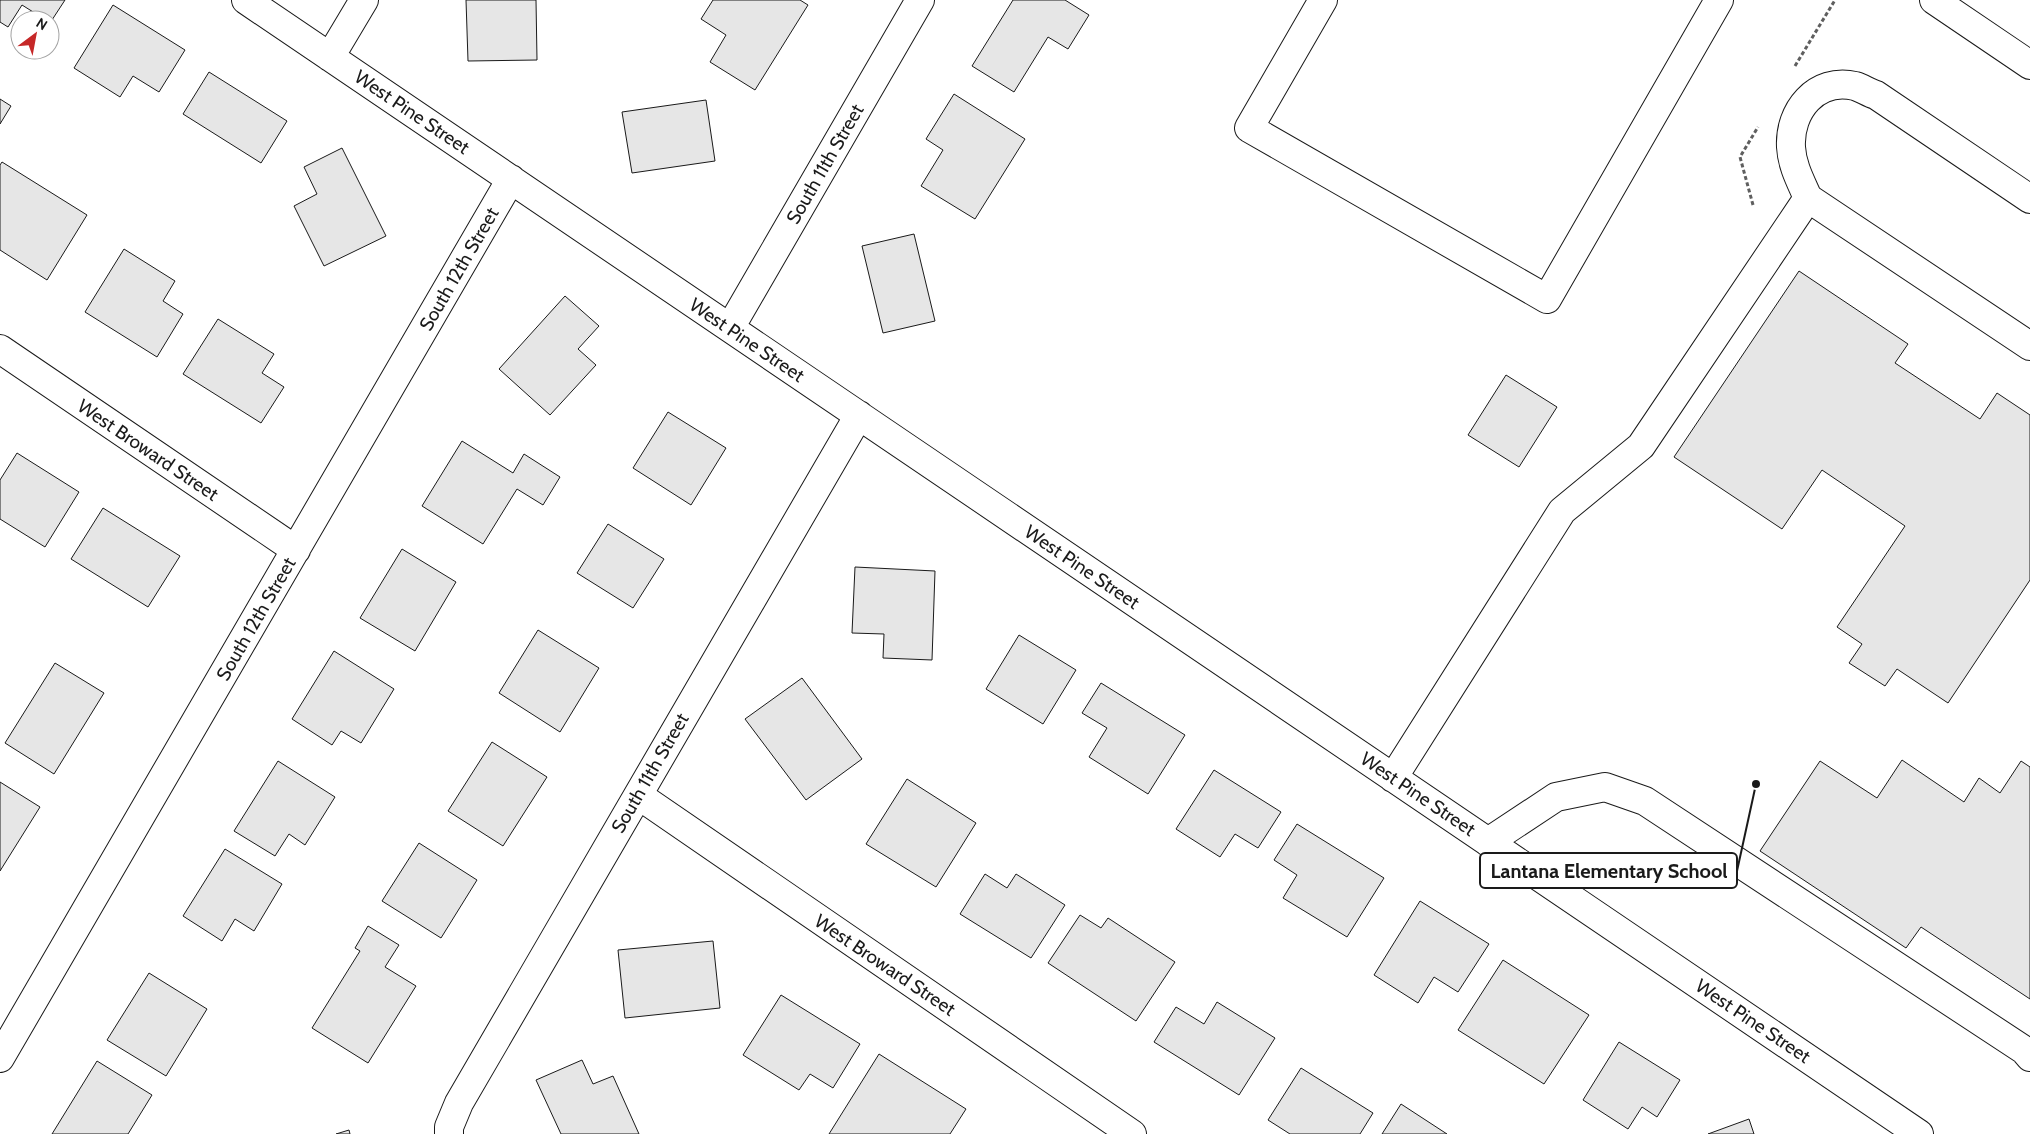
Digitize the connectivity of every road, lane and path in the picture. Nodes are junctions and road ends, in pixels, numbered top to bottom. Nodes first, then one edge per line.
1 (246, 0) edge
2 (364, 0) edge
3 (920, 0) edge
4 (1323, 0) edge
5 (1719, 0) edge
6 (1934, 0) edge
7 (330, 57) junction
8 (2030, 65) edge
9 (511, 179) junction
10 (1808, 198) junction
11 (2030, 199) edge
12 (730, 328) junction
13 (2030, 346) edge
14 (0, 349) edge
15 (859, 416) junction
16 (296, 550) junction
17 (1393, 778) junction
18 (638, 795) junction
19 (1488, 842) junction
20 (2030, 1057) edge
21 (0, 1058) edge
22 (1915, 1133) edge
23 (449, 1134) edge
24 (1132, 1134) edge

1 - 7 street, West Pine Street
2 - 7 street
3 - 12 street, South 11th Street
4 - 5 street
6 - 8 street
7 - 9 street, West Pine Street
9 - 12 street, West Pine Street
9 - 16 street, South 12th Street
10 - 11 street
10 - 13 street
10 - 17 street
12 - 15 street, West Pine Street
14 - 16 street, West Broward Street
15 - 17 street, West Pine Street
15 - 18 street, South 11th Street
16 - 21 street, South 12th Street
17 - 19 street, West Pine Street
18 - 23 street, South 11th Street
18 - 24 street, West Broward Street
19 - 20 street
19 - 22 street, West Pine Street

